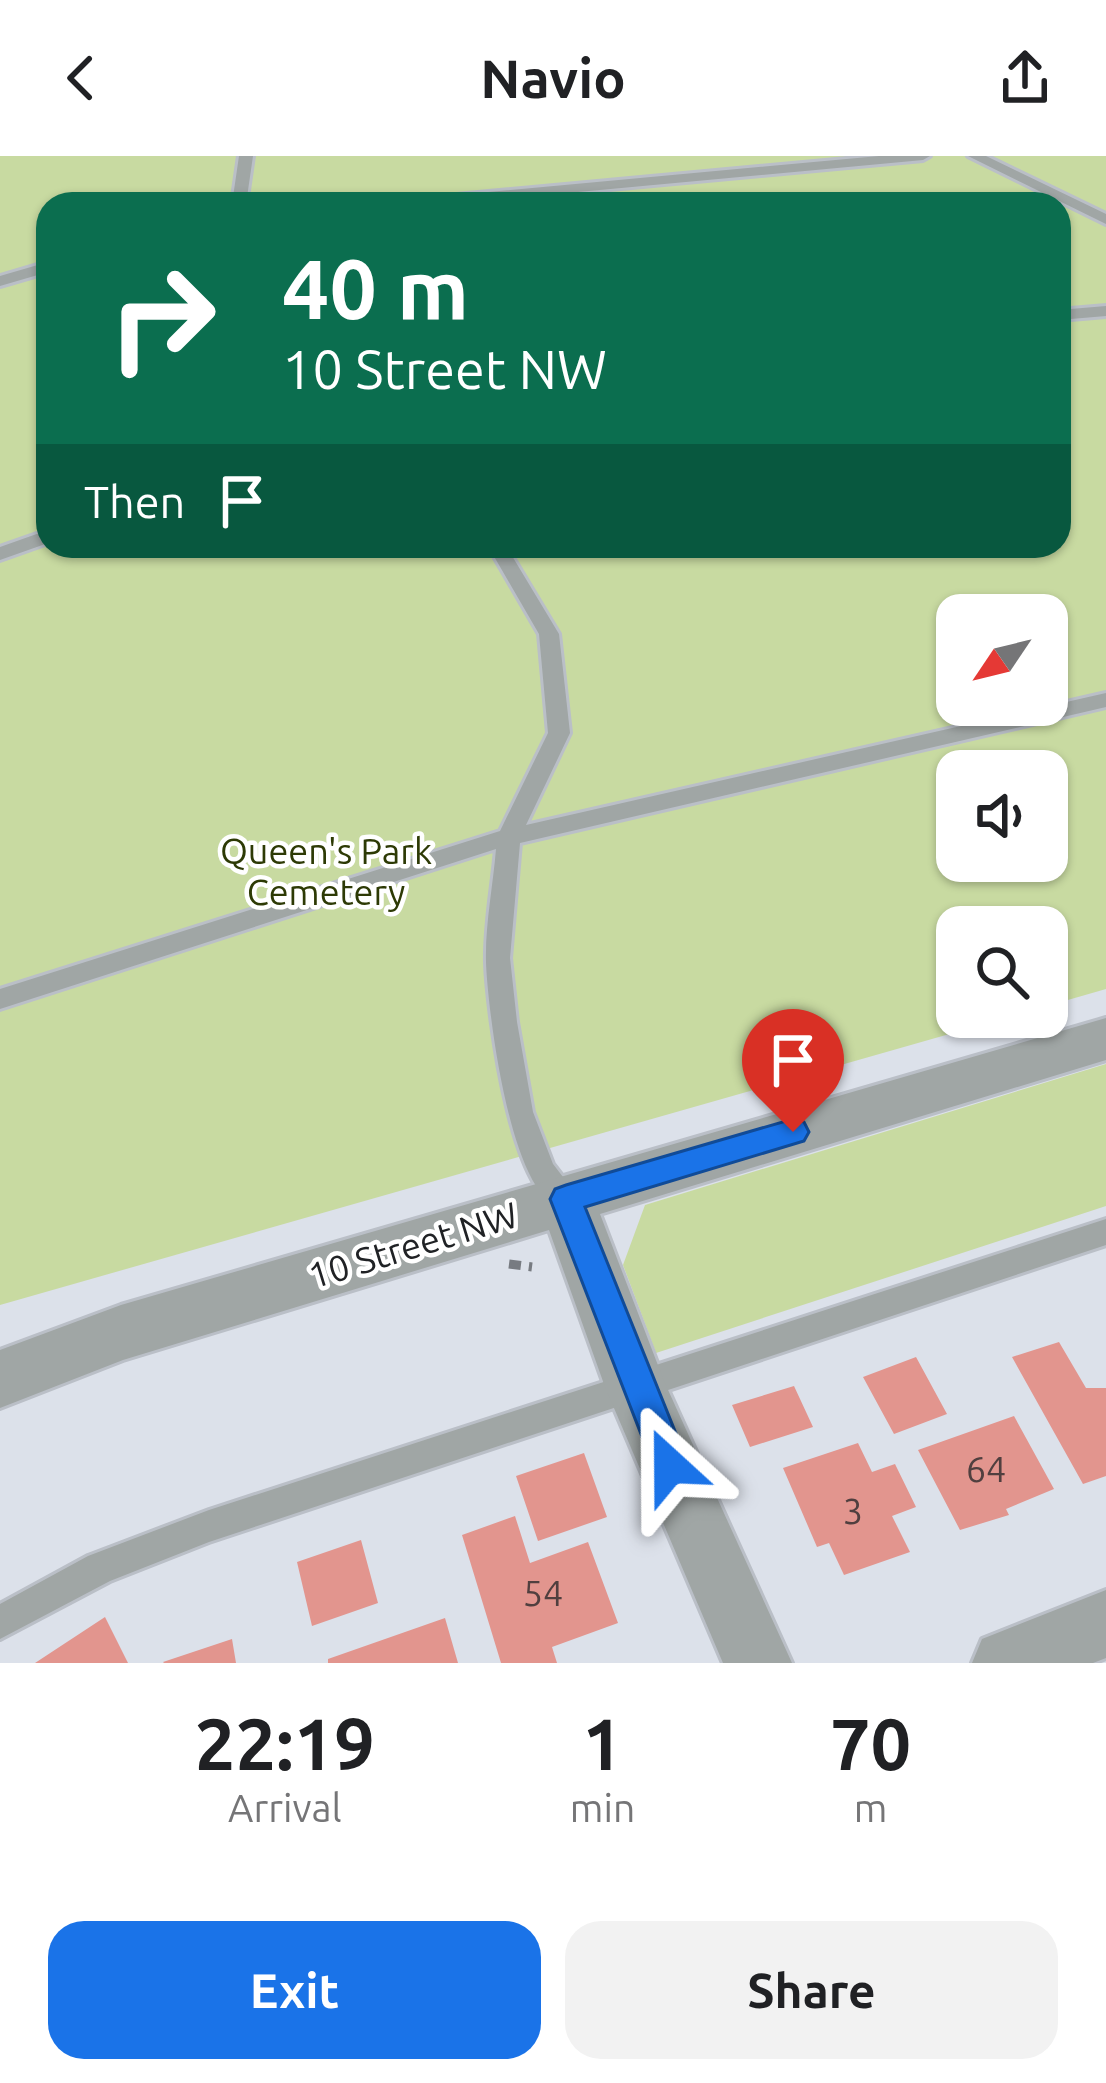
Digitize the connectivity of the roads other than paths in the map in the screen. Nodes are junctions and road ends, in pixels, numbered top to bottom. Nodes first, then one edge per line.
1 (246, 156) edge
2 (923, 156) edge
3 (975, 156) edge
4 (241, 192) edge
5 (532, 192) edge
6 (1049, 192) edge
7 (1071, 203) edge
8 (1106, 220) edge
9 (36, 270) edge
10 (0, 281) edge
11 (1106, 311) edge
12 (1071, 314) edge
13 (36, 540) edge
14 (0, 554) edge
15 (504, 558) edge
16 (1106, 700) edge
17 (509, 837) junction
18 (0, 999) edge
19 (1106, 1039) edge
20 (566, 1199) junction
21 (1106, 1232) edge
22 (0, 1379) edge
23 (636, 1387) junction
24 (0, 1622) edge
25 (1106, 1624) edge
26 (758, 1663) edge
27 (1006, 1663) edge

1 - 4 lane
2 - 5 lane
3 - 6 lane
7 - 8 lane
9 - 10 lane
11 - 12 lane
13 - 14 lane
15 - 17 lane
16 - 17 lane
17 - 18 lane
17 - 20 lane
19 - 20 street, 10 Street NW
20 - 22 street, 10 Street NW
20 - 23 street
21 - 23 lane
23 - 24 lane
23 - 26 street
25 - 27 street

